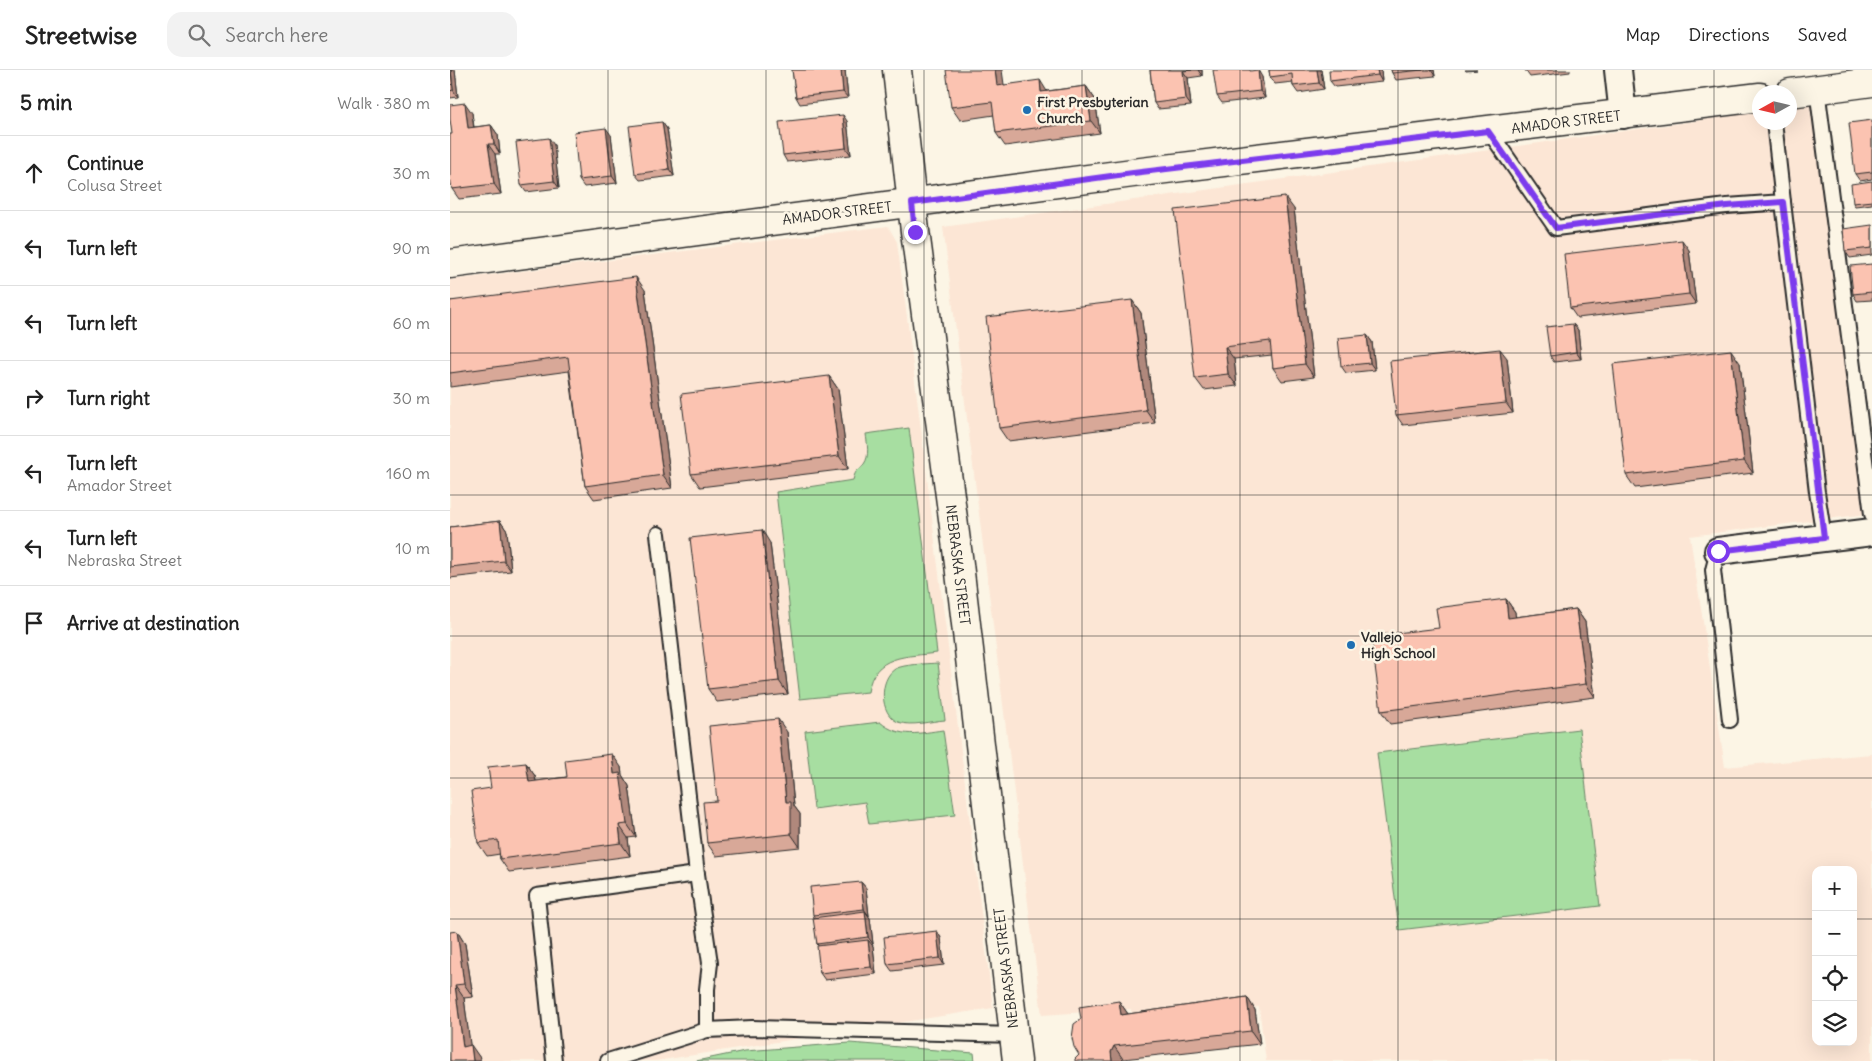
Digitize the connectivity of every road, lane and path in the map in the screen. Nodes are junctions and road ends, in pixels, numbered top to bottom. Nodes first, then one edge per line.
1 (897, 70) edge
2 (1618, 70) edge
3 (1872, 82) edge
4 (1817, 90) junction
5 (1797, 92) edge
6 (1752, 98) edge
7 (1624, 115) junction
8 (1775, 130) edge
9 (1488, 131) junction
10 (1783, 202) junction
11 (912, 203) junction
12 (450, 264) edge
13 (1872, 514) edge
14 (1872, 532) edge
15 (658, 534) dead end
16 (1824, 538) junction
17 (1718, 551) joint
18 (1730, 720) dead end
19 (697, 874) junction
20 (708, 1030) junction
21 (1015, 1048) edge
22 (554, 1061) edge
23 (608, 1061) edge

1 - 11 street, NEBRASKA STREET
2 - 7 street
3 - 4 street
4 - 5 street
4 - 13 lane
6 - 7 street, AMADOR STREET
7 - 9 street, AMADOR STREET
8 - 10 lane
9 - 10 lane
9 - 11 street, AMADOR STREET
10 - 16 lane
11 - 12 street, AMADOR STREET
11 - 21 street, NEBRASKA STREET
14 - 16 street
15 - 19 lane
16 - 17 street
17 - 18 lane
19 - 20 lane
19 - 22 lane
20 - 21 lane
20 - 23 lane

